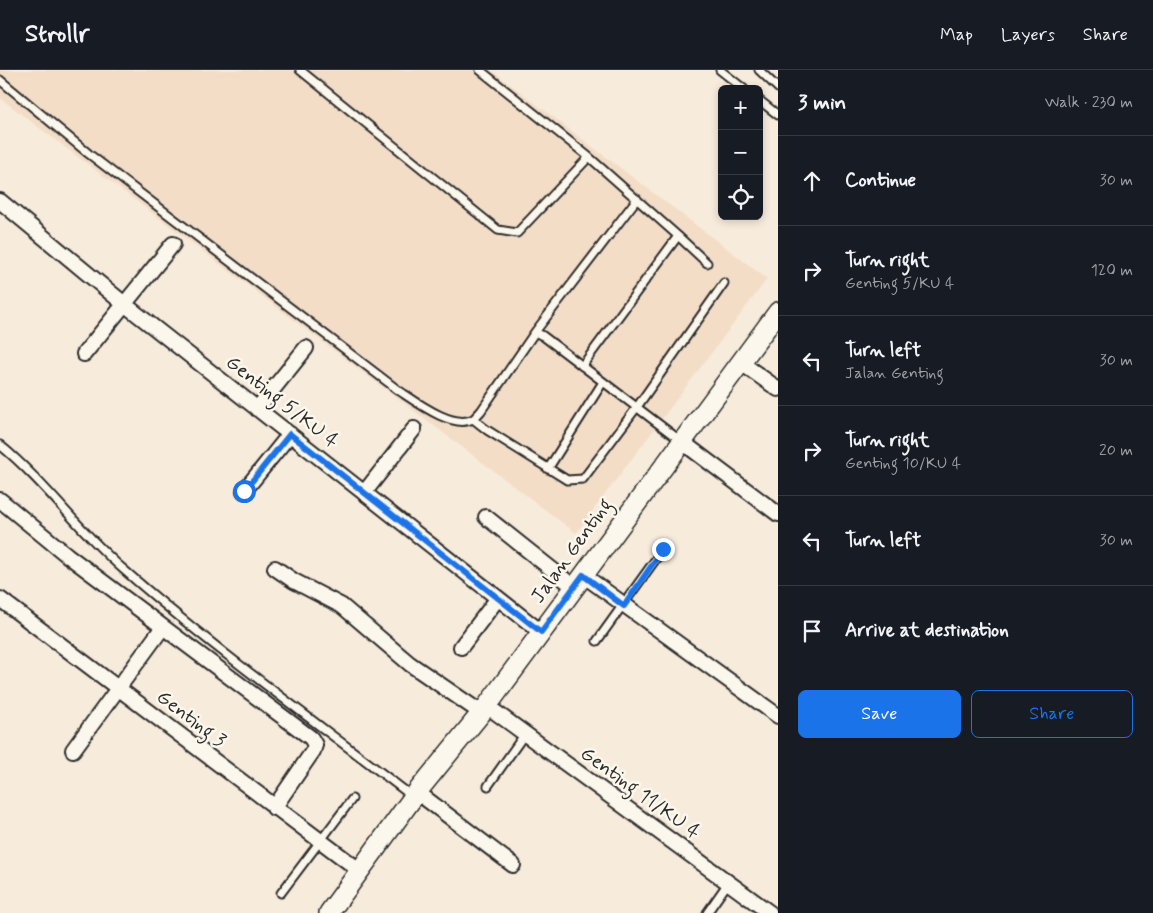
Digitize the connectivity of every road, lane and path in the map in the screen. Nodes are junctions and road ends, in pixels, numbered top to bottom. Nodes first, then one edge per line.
1 (300, 70) edge
2 (480, 70) edge
3 (720, 70) edge
4 (759, 70) edge
5 (0, 80) edge
6 (739, 85) edge
7 (778, 88) edge
8 (763, 103) edge
9 (778, 116) edge
10 (589, 157) junction
11 (638, 199) junction
12 (0, 201) edge
13 (678, 236) junction
14 (173, 244) dead end
15 (707, 263) dead end
16 (724, 283) dead end
17 (123, 303) junction
18 (778, 312) edge
19 (535, 332) junction
20 (306, 348) dead end
21 (84, 354) dead end
22 (740, 362) junction
23 (582, 366) junction
24 (603, 382) junction
25 (778, 389) edge
26 (636, 407) junction
27 (258, 409) junction
28 (473, 419) junction
29 (414, 429) dead end
30 (290, 434) junction
31 (681, 441) junction
32 (0, 445) edge
33 (548, 470) junction
34 (244, 491) dead end
35 (364, 493) junction
36 (0, 500) edge
37 (778, 514) edge
38 (486, 517) dead end
39 (663, 549) dead end
40 (275, 568) dead end
41 (578, 581) junction
42 (498, 598) junction
43 (0, 599) edge
44 (624, 606) junction
45 (163, 627) junction
46 (541, 632) junction
47 (597, 641) dead end
48 (461, 647) dead end
49 (118, 688) junction
50 (484, 709) junction
51 (778, 716) edge
52 (524, 735) junction
53 (72, 750) dead end
54 (488, 786) dead end
55 (415, 795) junction
56 (352, 799) dead end
57 (274, 808) junction
58 (319, 840) junction
59 (512, 865) dead end
60 (359, 870) junction
61 (728, 882) junction
62 (281, 893) dead end
63 (329, 913) edge
64 (707, 913) edge
65 (770, 913) edge

1 - 10 lane
2 - 10 lane
3 - 6 lane
4 - 7 lane
5 - 28 lane
8 - 9 lane
10 - 11 lane
11 - 13 lane
11 - 19 lane
12 - 17 street, Genting 5/KU 4
13 - 15 lane
13 - 23 lane
14 - 17 street
16 - 26 lane
17 - 21 street
17 - 27 street, Genting 5/KU 4
18 - 22 street, Jalan Genting
19 - 23 lane
19 - 28 lane
20 - 27 street
22 - 25 street
22 - 31 street, Jalan Genting
23 - 24 lane
24 - 26 lane
24 - 33 lane
26 - 31 lane
26 - 33 lane
27 - 30 street, Genting 5/KU 4
28 - 33 lane
29 - 35 street
30 - 34 street
30 - 35 street, Genting 5/KU 4
31 - 37 street
31 - 41 street, Jalan Genting
32 - 55 lane
35 - 42 street, Genting 5/KU 4
36 - 45 street
38 - 41 street
39 - 44 lane
40 - 50 street, Genting 11/KU 4
41 - 44 street
41 - 46 street, Jalan Genting
42 - 46 street, Genting 5/KU 4
42 - 48 street
43 - 49 street, Genting 3
44 - 47 lane
44 - 51 street
45 - 49 street
45 - 57 street
46 - 50 street, Jalan Genting
49 - 53 street
49 - 57 street, Genting 3
50 - 52 street, Genting 11/KU 4
50 - 55 street, Jalan Genting
52 - 54 lane
52 - 61 street, Genting 11/KU 4
55 - 59 street
55 - 60 street, Jalan Genting
56 - 58 lane
57 - 58 street, Genting 3
58 - 60 street, Genting 3
58 - 62 lane
60 - 63 street, Jalan Genting
61 - 64 lane
61 - 65 street, Genting 11/KU 4

